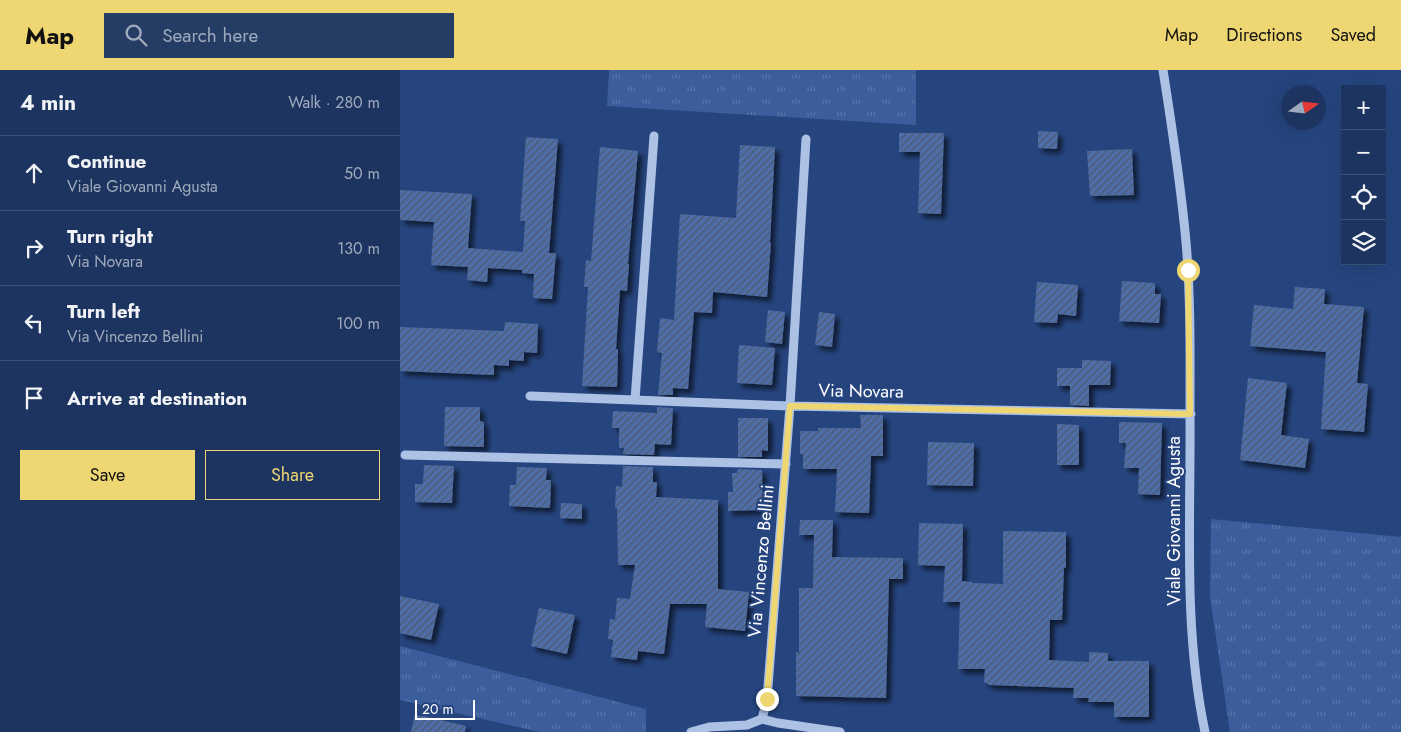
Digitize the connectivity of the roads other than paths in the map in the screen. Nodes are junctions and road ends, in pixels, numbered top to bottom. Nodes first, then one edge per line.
1 (1163, 70) edge
2 (654, 136) dead end
3 (806, 139) dead end
4 (530, 396) dead end
5 (636, 400) junction
6 (790, 406) junction
7 (1190, 414) junction
8 (405, 455) dead end
9 (786, 464) junction
10 (762, 719) junction
11 (691, 732) edge
12 (840, 732) edge
13 (1205, 732) edge

1 - 7 street, Viale Giovanni Agusta
2 - 5 street
3 - 6 street, Via Vincenzo Bellini
4 - 5 street, Via Novara
5 - 6 street, Via Novara
6 - 7 street, Via Novara
6 - 9 street, Via Vincenzo Bellini
7 - 13 street, Viale Giovanni Agusta
8 - 9 street
9 - 10 street, Via Vincenzo Bellini
10 - 11 street
10 - 12 street

